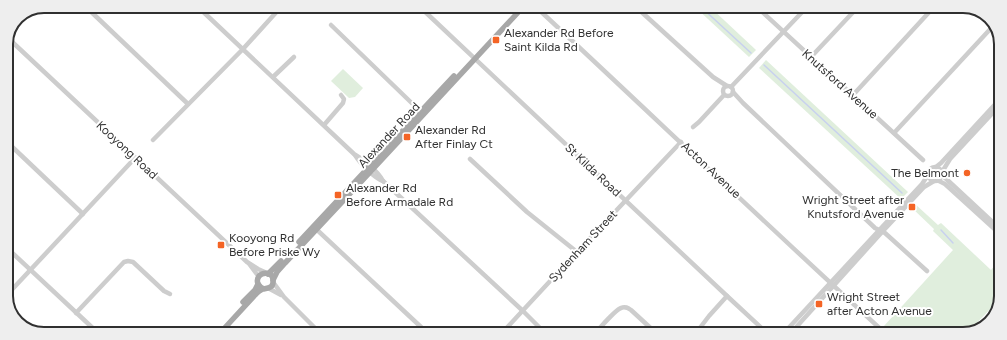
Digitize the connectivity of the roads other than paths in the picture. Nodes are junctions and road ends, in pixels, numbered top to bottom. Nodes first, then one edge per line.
1 (92, 13) edge
2 (204, 13) edge
3 (275, 13) edge
4 (426, 13) edge
5 (513, 13) edge
6 (517, 13) edge
7 (542, 13) edge
8 (643, 13) edge
9 (763, 13) edge
10 (801, 13) edge
11 (852, 13) edge
12 (928, 13) edge
13 (332, 25) dead end
14 (990, 29) edge
15 (784, 32) junction
16 (13, 43) edge
17 (243, 49) junction
18 (294, 57) dead end
19 (811, 57) junction
20 (473, 58) junction
21 (273, 77) junction
22 (713, 77) junction
23 (731, 90) junction
24 (723, 93) junction
25 (341, 95) dead end
26 (853, 95) junction
27 (188, 104) junction
28 (994, 106) edge
29 (994, 111) edge
30 (422, 113) junction
31 (324, 125) junction
32 (693, 127) dead end
33 (894, 133) junction
34 (153, 140) dead end
35 (681, 142) junction
36 (13, 148) edge
37 (135, 158) junction
38 (470, 159) dead end
39 (924, 160) dead end
40 (936, 167) junction
41 (370, 169) junction
42 (942, 174) junction
43 (928, 175) junction
44 (935, 181) junction
45 (626, 201) junction
46 (84, 214) junction
47 (994, 223) edge
48 (315, 228) junction
49 (994, 229) edge
50 (881, 231) junction
51 (577, 252) junction
52 (13, 254) edge
53 (247, 262) junction
54 (30, 270) junction
55 (927, 271) dead end
56 (268, 274) junction
57 (258, 280) junction
58 (273, 281) junction
59 (832, 284) junction
60 (13, 288) edge
61 (266, 288) junction
62 (170, 294) dead end
63 (727, 296) junction
64 (284, 297) junction
65 (523, 311) junction
66 (76, 313) junction
67 (91, 327) edge
68 (221, 327) edge
69 (226, 327) edge
70 (314, 327) edge
71 (421, 327) dead end
72 (508, 327) edge
73 (539, 327) edge
74 (601, 327) edge
75 (649, 327) edge
76 (701, 327) edge
77 (761, 327) edge
78 (790, 327) edge
79 (796, 327) edge
80 (878, 327) edge

1 - 27 street
2 - 17 street
3 - 17 street
4 - 20 street, St Kilda Road
5 - 20 main road, Alexander Road
6 - 20 main road, Alexander Road
7 - 35 street, Acton Avenue
8 - 22 street
9 - 15 street, Knutsford Avenue
10 - 15 street
11 - 19 street
12 - 26 street
13 - 30 street
14 - 33 street
15 - 19 street, Knutsford Avenue
15 - 23 street
16 - 37 street, Kooyong Road
17 - 21 street
17 - 27 street
18 - 21 street
19 - 26 street, Knutsford Avenue
20 - 30 main road, Alexander Road
20 - 45 street, St Kilda Road
21 - 31 street
22 - 23 street
22 - 24 street
23 - 24 street
23 - 24 street
23 - 50 street
24 - 32 street
25 - 31 street
26 - 33 street, Knutsford Avenue
27 - 34 street
28 - 40 street
29 - 42 street
30 - 41 main road, Alexander Road
31 - 41 street
33 - 39 street, Knutsford Avenue
35 - 45 street, Sydenham Street
35 - 59 street, Acton Avenue
36 - 46 street
37 - 46 street
37 - 53 street, Kooyong Road
38 - 51 street
40 - 42 street
40 - 43 street
41 - 48 main road, Alexander Road
41 - 65 street
42 - 44 street
42 - 47 street
43 - 44 street
43 - 50 street
44 - 49 street
44 - 50 street
45 - 51 street, Sydenham Street
45 - 63 street, St Kilda Road
46 - 54 street
48 - 56 main road, Alexander Road
48 - 58 main road, Alexander Road
48 - 71 street
50 - 55 street
50 - 59 street
51 - 65 street, Sydenham Street
52 - 54 street
53 - 56 street, Kooyong Road
53 - 57 street, Kooyong Road
54 - 60 street
54 - 66 street
56 - 57 main road
56 - 58 main road
57 - 61 main road
57 - 68 main road
58 - 61 main road
58 - 64 street
59 - 78 street
59 - 79 street
59 - 80 street, Acton Avenue
61 - 64 street
61 - 69 main road
62 - 66 street
63 - 76 street
63 - 77 street, St Kilda Road
64 - 70 street
65 - 72 street, Sydenham Street
65 - 73 street
66 - 67 street
74 - 75 street

